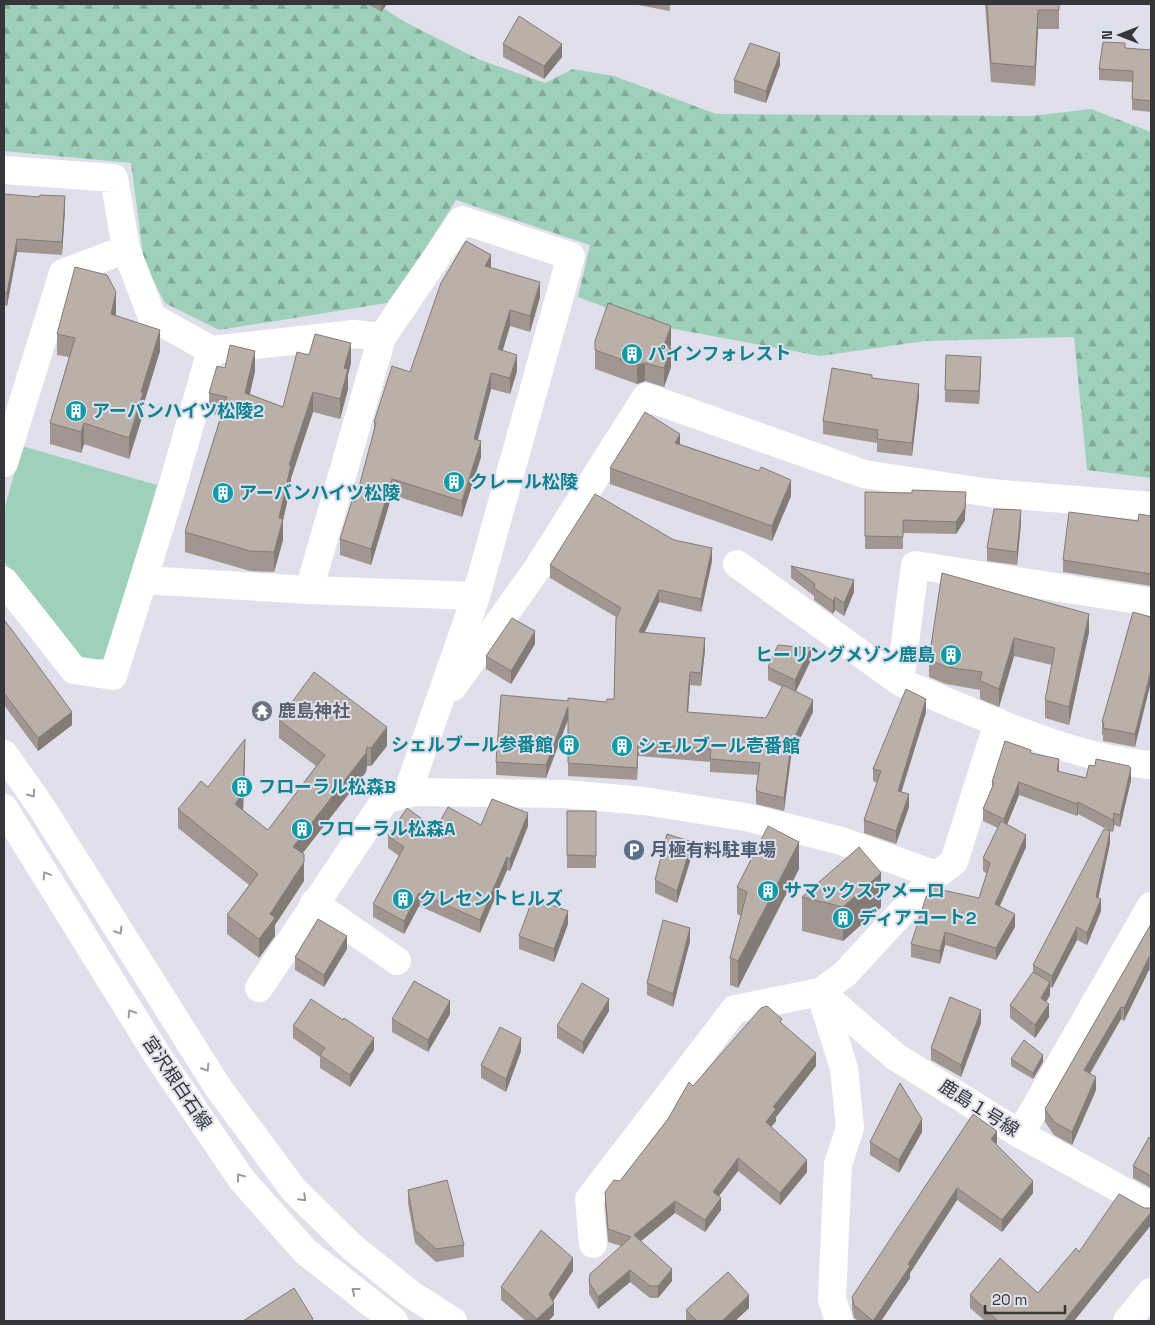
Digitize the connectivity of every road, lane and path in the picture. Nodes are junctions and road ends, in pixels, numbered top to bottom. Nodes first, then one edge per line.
1 (4, 170) edge
2 (126, 249) junction
3 (382, 337) junction
4 (211, 350) junction
5 (4, 464) edge
6 (1151, 506) edge
7 (737, 564) dead end
8 (143, 580) junction
9 (4, 581) edge
10 (309, 590) junction
11 (476, 596) junction
12 (1151, 602) edge
13 (900, 682) junction
14 (435, 713) junction
15 (998, 722) junction
16 (4, 754) edge
17 (1151, 765) edge
18 (407, 794) junction
19 (4, 808) edge
20 (936, 875) junction
21 (314, 903) junction
22 (1151, 906) edge
23 (397, 961) dead end
24 (259, 988) dead end
25 (820, 992) junction
26 (1020, 1134) junction
27 (1151, 1206) edge
28 (593, 1244) dead end
29 (1151, 1292) edge
30 (394, 1321) edge
31 (453, 1321) edge
32 (840, 1321) edge
33 (1127, 1321) edge

1 - 2 street
2 - 4 street
2 - 5 street
3 - 4 street
3 - 10 street
3 - 11 street
4 - 8 street
6 - 14 street
7 - 13 street
8 - 9 street
8 - 10 street
10 - 11 street
11 - 14 street
12 - 13 street
13 - 15 street
14 - 18 street
15 - 17 street
15 - 20 street
16 -> 31 street
18 - 20 street
18 - 21 street
30 -> 19 street, 宮沢根白石線
20 - 25 street
21 - 23 street
21 - 24 street
22 - 26 street
25 - 26 street, 鹿島１号線
25 - 28 street
25 - 32 street
26 - 27 street, 鹿島１号線
29 - 33 street

